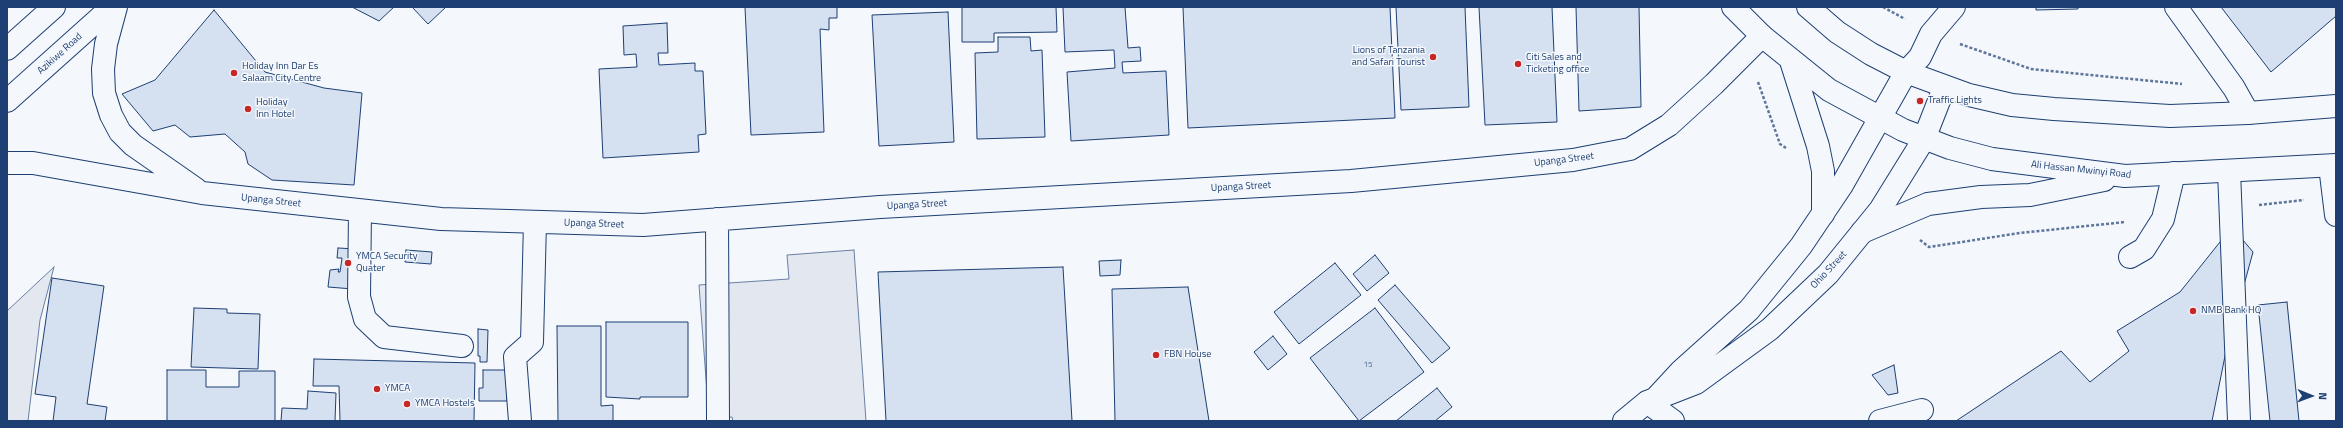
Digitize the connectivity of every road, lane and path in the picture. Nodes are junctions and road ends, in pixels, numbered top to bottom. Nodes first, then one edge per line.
1 (54, 7) edge
2 (112, 7) edge
3 (116, 7) edge
4 (1733, 7) edge
5 (1808, 7) edge
6 (1883, 7) edge
7 (1954, 7) edge
8 (2176, 7) edge
9 (1931, 34) junction
10 (1762, 36) junction
11 (7, 49) edge
12 (1791, 61) junction
13 (1906, 72) junction
14 (2188, 84) dead end
15 (1944, 88) junction
16 (7, 101) edge
17 (2336, 106) edge
18 (2248, 113) junction
19 (1879, 117) junction
20 (1924, 139) junction
21 (7, 164) edge
22 (2333, 165) edge
23 (2229, 171) junction
24 (2174, 173) junction
25 (2125, 176) junction
26 (202, 193) junction
27 (360, 211) junction
28 (1823, 214) junction
29 (2336, 215) edge
30 (718, 219) junction
31 (535, 222) junction
32 (1862, 232) junction
33 (2130, 257) dead end
34 (462, 346) dead end
35 (1652, 400) junction
36 (1922, 410) dead end
37 (520, 421) edge
38 (718, 421) edge
39 (1624, 421) edge
40 (1673, 421) edge
41 (1880, 421) edge
42 (2239, 421) edge

1 - 11 main road
2 - 16 main road, Azikiwe Road
3 - 26 main road
4 - 10 main road, Ali Hassan Mwinyi Road
5 - 13 main road
6 - 9 path
7 - 9 main road, Ohio Street
8 - 18 main road
9 - 13 main road, Ohio Street
9 - 14 path
10 - 12 main road, Ali Hassan Mwinyi Road
10 - 30 main road, Upanga Street
12 - 19 main road, Ali Hassan Mwinyi Road
12 - 28 main road
13 - 15 main road
13 - 19 main road, Ohio Street
15 - 18 main road
15 - 20 main road, Ohio Street
17 - 18 main road
19 - 20 main road, Ali Hassan Mwinyi Road
19 - 28 main road, Ohio Street
20 - 25 main road, Ali Hassan Mwinyi Road
20 - 32 main road, Ohio Street
21 - 26 main road, Upanga Street
22 - 23 main road, Ali Hassan Mwinyi Road
22 - 29 main road
23 - 24 main road, Ali Hassan Mwinyi Road
23 - 42 main road
24 - 25 main road, Ali Hassan Mwinyi Road
24 - 33 main road
25 - 32 main road
26 - 27 main road, Upanga Street
27 - 31 main road, Upanga Street
27 - 34 main road
28 - 35 main road, Ohio Street
30 - 31 main road, Upanga Street
30 - 38 main road
31 - 37 main road
32 - 35 main road, Ohio Street
35 - 39 main road, Ohio Street
35 - 40 main road
36 - 41 main road

